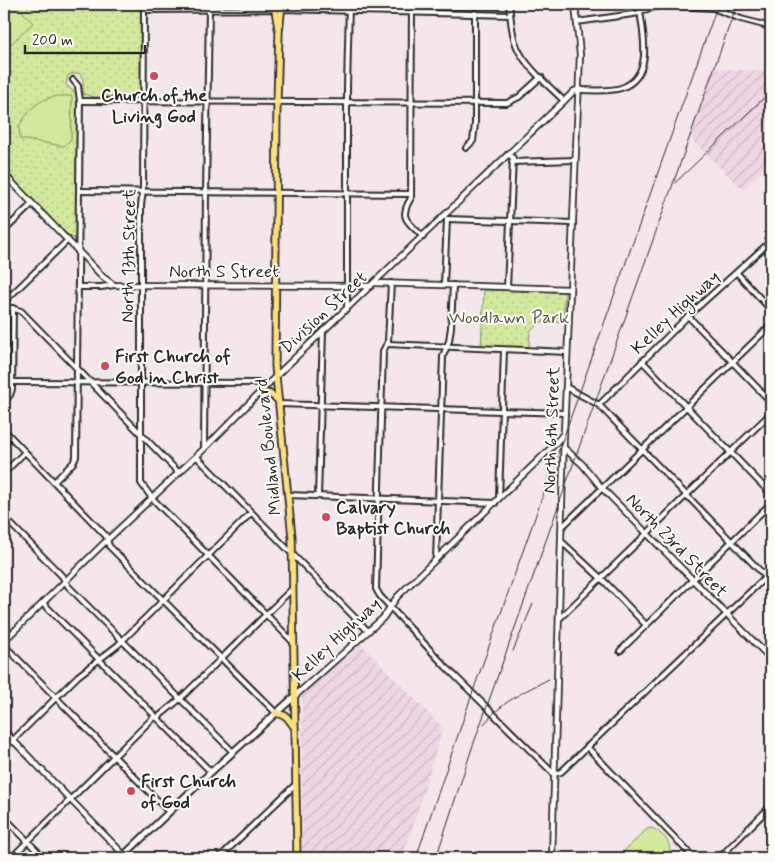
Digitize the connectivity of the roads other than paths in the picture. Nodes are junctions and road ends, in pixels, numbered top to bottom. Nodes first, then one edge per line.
1 (142, 4) edge
2 (349, 4) edge
3 (412, 4) edge
4 (509, 4) edge
5 (575, 4) edge
6 (639, 4) edge
7 (664, 4) edge
8 (726, 4) edge
9 (274, 6) edge
10 (282, 6) edge
11 (209, 9) junction
12 (144, 10) junction
13 (349, 11) junction
14 (723, 11) junction
15 (412, 12) junction
16 (640, 12) junction
17 (475, 13) junction
18 (510, 15) junction
19 (577, 22) junction
20 (771, 27) edge
21 (279, 32) junction
22 (540, 77) junction
23 (74, 80) dead end
24 (578, 90) junction
25 (143, 100) junction
26 (207, 100) junction
27 (80, 101) junction
28 (564, 101) junction
29 (277, 102) junction
30 (347, 102) junction
31 (412, 102) junction
32 (476, 103) junction
33 (466, 148) dead end
34 (508, 154) junction
35 (575, 160) junction
36 (512, 162) junction
37 (4, 174) edge
38 (79, 191) junction
39 (143, 192) junction
40 (206, 193) junction
41 (276, 194) junction
42 (347, 194) junction
43 (411, 194) junction
44 (32, 204) junction
45 (445, 218) junction
46 (509, 221) junction
47 (573, 223) junction
48 (4, 231) edge
49 (422, 237) junction
50 (68, 240) junction
51 (771, 242) edge
52 (78, 251) junction
53 (737, 273) junction
54 (391, 283) junction
55 (114, 284) junction
56 (275, 284) junction
57 (372, 284) junction
58 (141, 285) junction
59 (206, 285) junction
60 (444, 285) junction
61 (453, 285) junction
62 (346, 286) junction
63 (78, 287) junction
64 (507, 287) junction
65 (570, 289) junction
66 (4, 302) edge
67 (4, 306) edge
68 (13, 308) junction
69 (347, 308) junction
70 (771, 310) edge
71 (688, 316) junction
72 (771, 325) edge
73 (323, 331) junction
74 (388, 344) junction
75 (447, 347) junction
76 (504, 350) junction
77 (567, 352) junction
78 (642, 361) junction
79 (733, 362) junction
80 (77, 368) junction
81 (276, 376) junction
82 (12, 382) junction
83 (77, 383) junction
84 (91, 383) junction
85 (140, 383) junction
86 (205, 384) junction
87 (267, 386) junction
88 (566, 387) junction
89 (260, 392) junction
90 (4, 402) edge
91 (278, 402) junction
92 (771, 402) edge
93 (597, 404) junction
94 (321, 405) junction
95 (687, 406) junction
96 (382, 407) junction
97 (441, 409) junction
98 (502, 411) junction
99 (565, 413) junction
100 (771, 413) edge
101 (4, 430) edge
102 (141, 434) junction
103 (564, 434) junction
104 (564, 448) junction
105 (204, 450) junction
106 (642, 450) junction
107 (25, 452) junction
108 (731, 452) junction
109 (196, 457) junction
110 (4, 473) edge
111 (179, 473) junction
112 (54, 482) junction
113 (602, 488) junction
114 (771, 494) edge
115 (288, 495) junction
116 (686, 495) junction
117 (318, 496) junction
118 (152, 498) junction
119 (378, 498) junction
120 (499, 498) junction
121 (438, 500) junction
122 (495, 503) junction
123 (771, 503) edge
124 (251, 513) junction
125 (4, 517) edge
126 (562, 527) junction
127 (647, 534) junction
128 (108, 540) junction
129 (562, 542) junction
130 (731, 542) junction
131 (292, 555) junction
132 (208, 556) junction
133 (436, 559) junction
134 (771, 572) edge
135 (766, 577) junction
136 (601, 578) junction
137 (692, 580) junction
138 (65, 582) junction
139 (293, 588) junction
140 (164, 599) junction
141 (43, 603) junction
142 (391, 608) junction
143 (266, 614) junction
144 (727, 615) junction
145 (559, 619) junction
146 (646, 625) junction
147 (368, 632) junction
148 (4, 641) edge
149 (122, 641) junction
150 (294, 642) junction
151 (4, 645) edge
152 (620, 651) dead end
153 (222, 658) junction
154 (771, 659) edge
155 (99, 660) junction
156 (296, 695) junction
157 (56, 698) junction
158 (180, 700) junction
159 (276, 713) junction
160 (156, 717) junction
161 (296, 729) junction
162 (4, 731) edge
163 (13, 740) junction
164 (587, 747) junction
165 (4, 749) edge
166 (232, 752) junction
167 (114, 757) junction
168 (211, 772) junction
169 (554, 774) junction
170 (296, 785) junction
171 (71, 799) junction
172 (771, 806) edge
173 (169, 812) junction
174 (4, 817) edge
175 (28, 842) junction
176 (124, 857) edge
177 (11, 858) edge
178 (44, 858) edge
179 (219, 858) edge
180 (297, 858) edge
181 (552, 858) edge
182 (694, 858) edge
183 (718, 858) edge

1 - 12 street, North 13th Street
2 - 13 street
3 - 15 street
4 - 18 street
5 - 19 street, North 6th Street
6 - 16 street
7 - 14 street
7 - 16 street
8 - 14 street
9 - 10 street
9 - 11 street
9 - 21 main road, Midland Boulevard
10 - 13 street
10 - 21 main road, Midland Boulevard
11 - 12 street
11 - 26 street
12 - 25 street, North 13th Street
13 - 15 street
13 - 30 street
14 - 20 street
15 - 17 street
15 - 31 street
16 - 19 street
16 - 24 street
17 - 18 street
17 - 32 street
18 - 22 street
19 - 24 street, North 6th Street
21 - 29 main road, Midland Boulevard
22 - 28 street
22 - 32 street
23 - 27 street
24 - 28 street, Division Street
24 - 35 street, North 6th Street
25 - 26 street
25 - 27 street
25 - 39 street, North 13th Street
26 - 29 street
26 - 40 street
27 - 38 street
28 - 34 street, Division Street
29 - 30 street
29 - 41 main road, Midland Boulevard
30 - 31 street
30 - 42 street
31 - 32 street
31 - 43 street
32 - 33 street
34 - 36 street
34 - 45 street, Division Street
35 - 36 street
35 - 47 street, North 6th Street
36 - 46 street
37 - 44 street
38 - 39 street
38 - 52 street
39 - 40 street
39 - 58 street, North 13th Street
40 - 41 street
40 - 59 street
41 - 42 street
41 - 56 main road, Midland Boulevard
42 - 43 street
42 - 62 street
43 - 49 street
44 - 48 street
44 - 50 street
45 - 46 street
45 - 49 street, Division Street
45 - 60 street
46 - 47 street
46 - 64 street
47 - 65 street, North 6th Street
49 - 57 street, Division Street
50 - 52 street
50 - 66 street
51 - 53 street, Kelley Highway
52 - 55 street
52 - 63 street
53 - 70 street
53 - 71 street, Kelley Highway
54 - 57 street, North S Street
54 - 60 street, North S Street
54 - 74 street
55 - 58 street, North S Street
55 - 63 street, North S Street
56 - 59 street, North S Street
56 - 62 street, North S Street
56 - 81 main road, Midland Boulevard
57 - 62 street, North S Street
57 - 69 street, Division Street
58 - 59 street, North S Street
58 - 85 street, North 13th Street
59 - 86 street
60 - 61 street, North S Street
61 - 64 street, North S Street
61 - 75 street
62 - 69 street
63 - 80 street
64 - 65 street, North S Street
65 - 77 street, North 6th Street
67 - 68 street
68 - 80 street
68 - 82 street
69 - 73 street, Division Street
71 - 78 street, Kelley Highway
71 - 79 street
72 - 79 street
73 - 81 street, Division Street
73 - 94 street
74 - 75 street
74 - 96 street
75 - 76 street
75 - 97 street
76 - 77 street
76 - 98 street
77 - 88 street, North 6th Street
78 - 93 street, Kelley Highway
78 - 95 street
79 - 92 street
79 - 95 street
80 - 83 street
80 - 84 street
81 - 87 street, Division Street
81 - 91 main road, Midland Boulevard
82 - 83 street
82 - 90 street
83 - 84 street
83 - 112 street
84 - 85 street
84 - 102 street
85 - 86 street
85 - 102 street, North 13th Street
86 - 87 street
86 - 105 street
87 - 89 street, Division Street
88 - 93 street
88 - 99 street, North 6th Street
89 - 91 main road
89 - 105 street, Division Street
91 - 94 street
91 - 115 main road, Midland Boulevard
93 - 106 street
94 - 96 street
94 - 117 street
95 - 106 street
95 - 108 street
96 - 97 street
96 - 119 street
97 - 98 street
97 - 121 street
98 - 99 street
98 - 120 street
99 - 103 street, North 6th Street
100 - 108 street
101 - 107 street
102 - 111 street
102 - 118 street, North 13th Street
103 - 104 street, North 6th Street
103 - 120 street, Kelley Highway
104 - 113 street, North 23rd Street
104 - 126 street, North 6th Street
105 - 109 street, Division Street
106 - 113 street
106 - 116 street
107 - 110 street
107 - 112 street
108 - 114 street
108 - 116 street
109 - 111 street, Division Street
109 - 124 street
111 - 118 street, Division Street
112 - 128 street
113 - 126 street
113 - 127 street, North 23rd Street
115 - 117 street
115 - 131 main road, Midland Boulevard
116 - 127 street
116 - 130 street
117 - 119 street
118 - 128 street, Division Street
118 - 132 street, North 13th Street
119 - 121 street
119 - 142 street
120 - 122 street, Kelley Highway
121 - 122 street
121 - 133 street
122 - 133 street, Kelley Highway
123 - 130 street
124 - 131 street
124 - 132 street
125 - 138 street
126 - 129 street, North 6th Street
127 - 136 street
127 - 137 street, North 23rd Street
128 - 138 street, Division Street
128 - 140 street
129 - 136 street
129 - 145 street, North 6th Street
130 - 135 street
130 - 137 street
131 - 139 main road, Midland Boulevard
131 - 147 street
132 - 140 street
132 - 143 street, North 13th Street
133 - 142 street, Kelley Highway
134 - 135 street
135 - 144 street
136 - 145 street
136 - 146 street
137 - 144 street, North 23rd Street
137 - 146 street
138 - 141 street, Division Street
138 - 149 street
139 - 143 street
139 - 150 main road, Midland Boulevard
140 - 149 street
140 - 153 street
141 - 148 street, Division Street
141 - 155 street
142 - 147 street, Kelley Highway
142 - 169 street
143 - 150 street, North 13th Street
143 - 153 street
144 - 154 street, North 23rd Street
144 - 164 street
145 - 169 street, North 6th Street
146 - 152 street
147 - 156 street, Kelley Highway
149 - 155 street
149 - 158 street
150 - 156 main road, Midland Boulevard
151 - 157 street
153 - 158 street
153 - 159 street
155 - 157 street
155 - 160 street
156 - 159 main road, Kelley Highway
156 - 161 main road, Midland Boulevard
157 - 163 street
157 - 167 street
158 - 160 street
158 - 166 street
159 - 161 main road
159 - 166 main road, Kelley Highway
160 - 167 street
160 - 168 street
161 - 170 main road, Midland Boulevard
162 - 163 street
163 - 165 street
163 - 171 street
164 - 169 street
164 - 182 street
166 - 168 main road, Kelley Highway
167 - 171 street
167 - 173 street
168 - 173 main road, Kelley Highway
169 - 181 street, North 6th Street
170 - 179 street
170 - 180 main road, Midland Boulevard
171 - 175 street
171 - 176 street
172 - 183 street
173 - 176 main road, Kelley Highway
174 - 175 street
175 - 177 street
175 - 178 street

